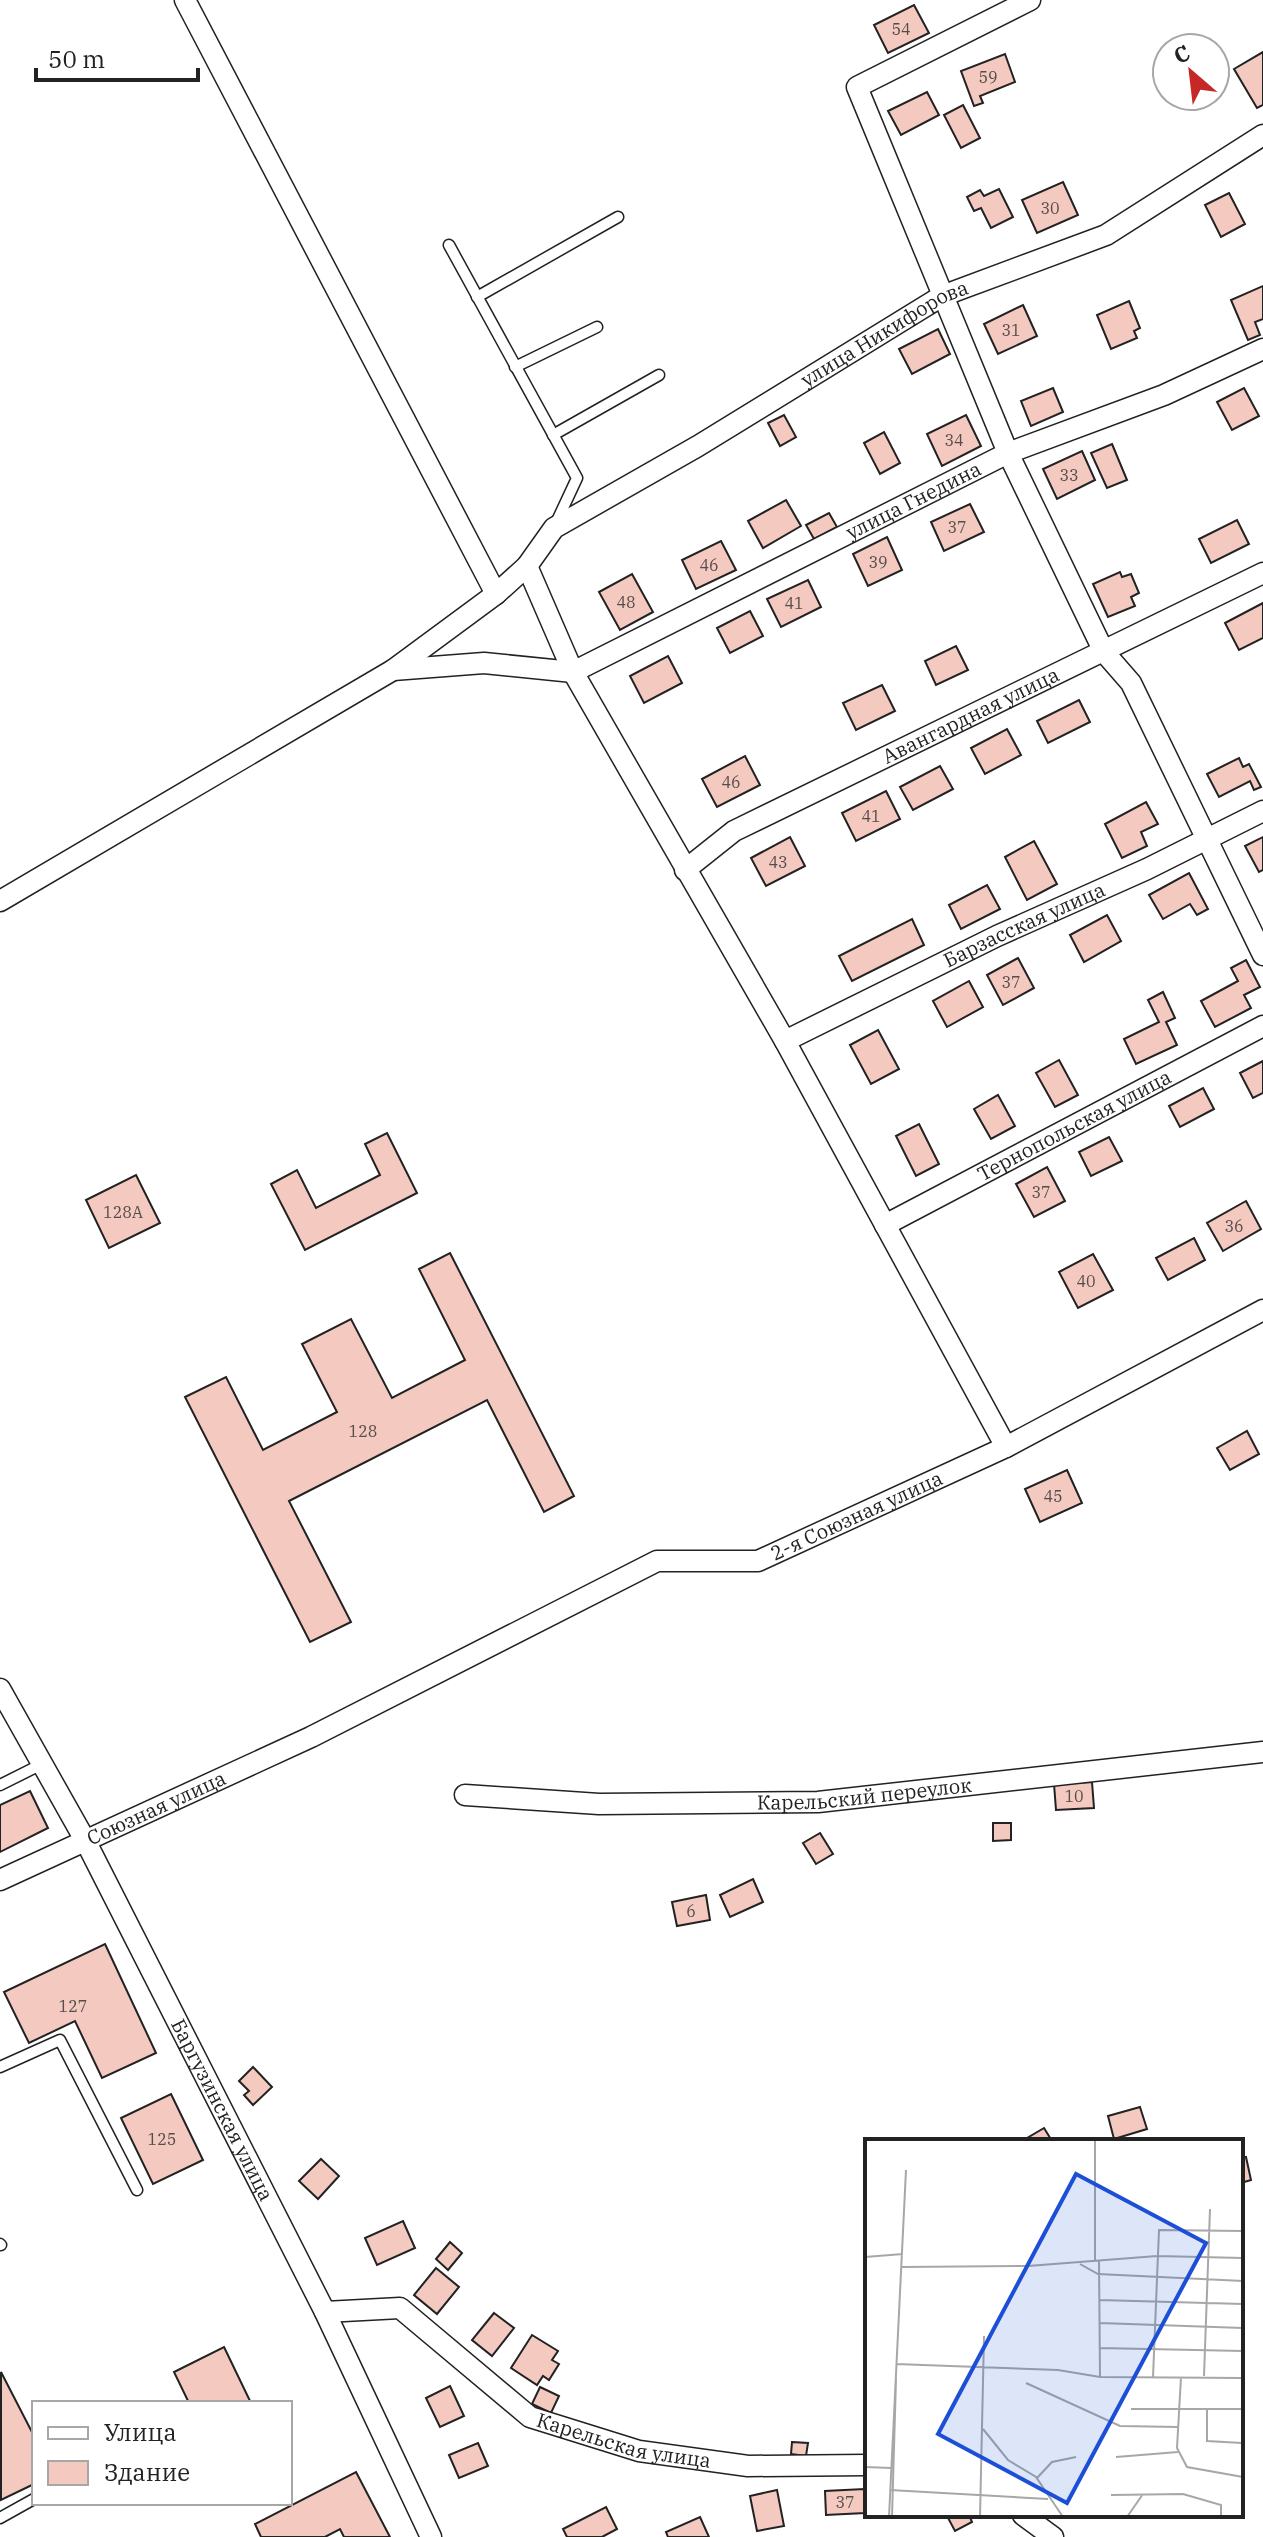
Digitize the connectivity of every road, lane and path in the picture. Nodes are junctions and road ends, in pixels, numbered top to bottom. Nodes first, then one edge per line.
1 (185, 0) edge
2 (1030, 0) edge
3 (1263, 135) edge
4 (618, 217) dead end
5 (449, 245) dead end
6 (942, 296) junction
7 (477, 297) junction
8 (597, 327) dead end
9 (1263, 349) edge
10 (515, 367) junction
11 (659, 375) dead end
12 (553, 435) junction
13 (1008, 453) junction
14 (554, 528) junction
15 (527, 566) junction
16 (1263, 573) edge
17 (496, 594) junction
18 (1104, 652) junction
19 (393, 670) junction
20 (573, 672) junction
21 (1263, 811) edge
22 (1209, 839) junction
23 (685, 870) junction
24 (0, 901) edge
25 (1263, 955) edge
26 (1263, 1026) edge
27 (785, 1041) junction
28 (885, 1225) junction
29 (1263, 1310) edge
30 (1006, 1447) junction
31 (0, 1689) edge
32 (311, 1737) joint
33 (1263, 1752) edge
34 (44, 1763) junction
35 (0, 1785) edge
36 (465, 1795) dead end
37 (85, 1840) junction
38 (0, 1880) edge
39 (0, 2067) edge
40 (137, 2190) dead end
41 (325, 2312) junction
42 (865, 2465) edge
43 (32, 2500) edge
44 (1026, 2517) edge
45 (0, 2518) edge
46 (431, 2537) edge
47 (1053, 2537) edge

1 - 17 street
2 - 6 street
3 - 6 street, улица Никифорова
4 - 7 lane
5 - 7 lane
6 - 13 street
6 - 14 street, улица Никифорова
7 - 10 lane
8 - 10 lane
9 - 13 street, улица Гнедина
10 - 12 lane
11 - 12 lane
12 - 14 lane
13 - 18 street
13 - 20 street, улица Гнедина
14 - 15 street, улица Никифорова
15 - 17 street, улица Никифорова
15 - 20 street
16 - 18 street, Авангардная улица
17 - 19 street, улица Никифорова
18 - 22 street
18 - 23 street, Авангардная улица
19 - 20 street
19 - 24 street, улица Никифорова
20 - 23 street
21 - 22 street, Барзасская улица
22 - 25 street
22 - 27 street, Барзасская улица
23 - 27 street
26 - 28 street, Тернопольская улица
27 - 28 street
28 - 30 street
29 - 30 street, 2-я Союзная улица
30 - 32 street, 2-я Союзная улица
31 - 34 street, Баргузинская улица
32 - 37 street, Союзная улица
33 - 36 street, Карельский переулок
34 - 35 lane
34 - 37 street, Баргузинская улица
37 - 38 street, Союзная улица
37 - 41 street, Баргузинская улица
39 - 40 lane
41 - 42 street, Карельская улица
41 - 46 street, Баргузинская улица
43 - 45 lane
44 - 47 street

